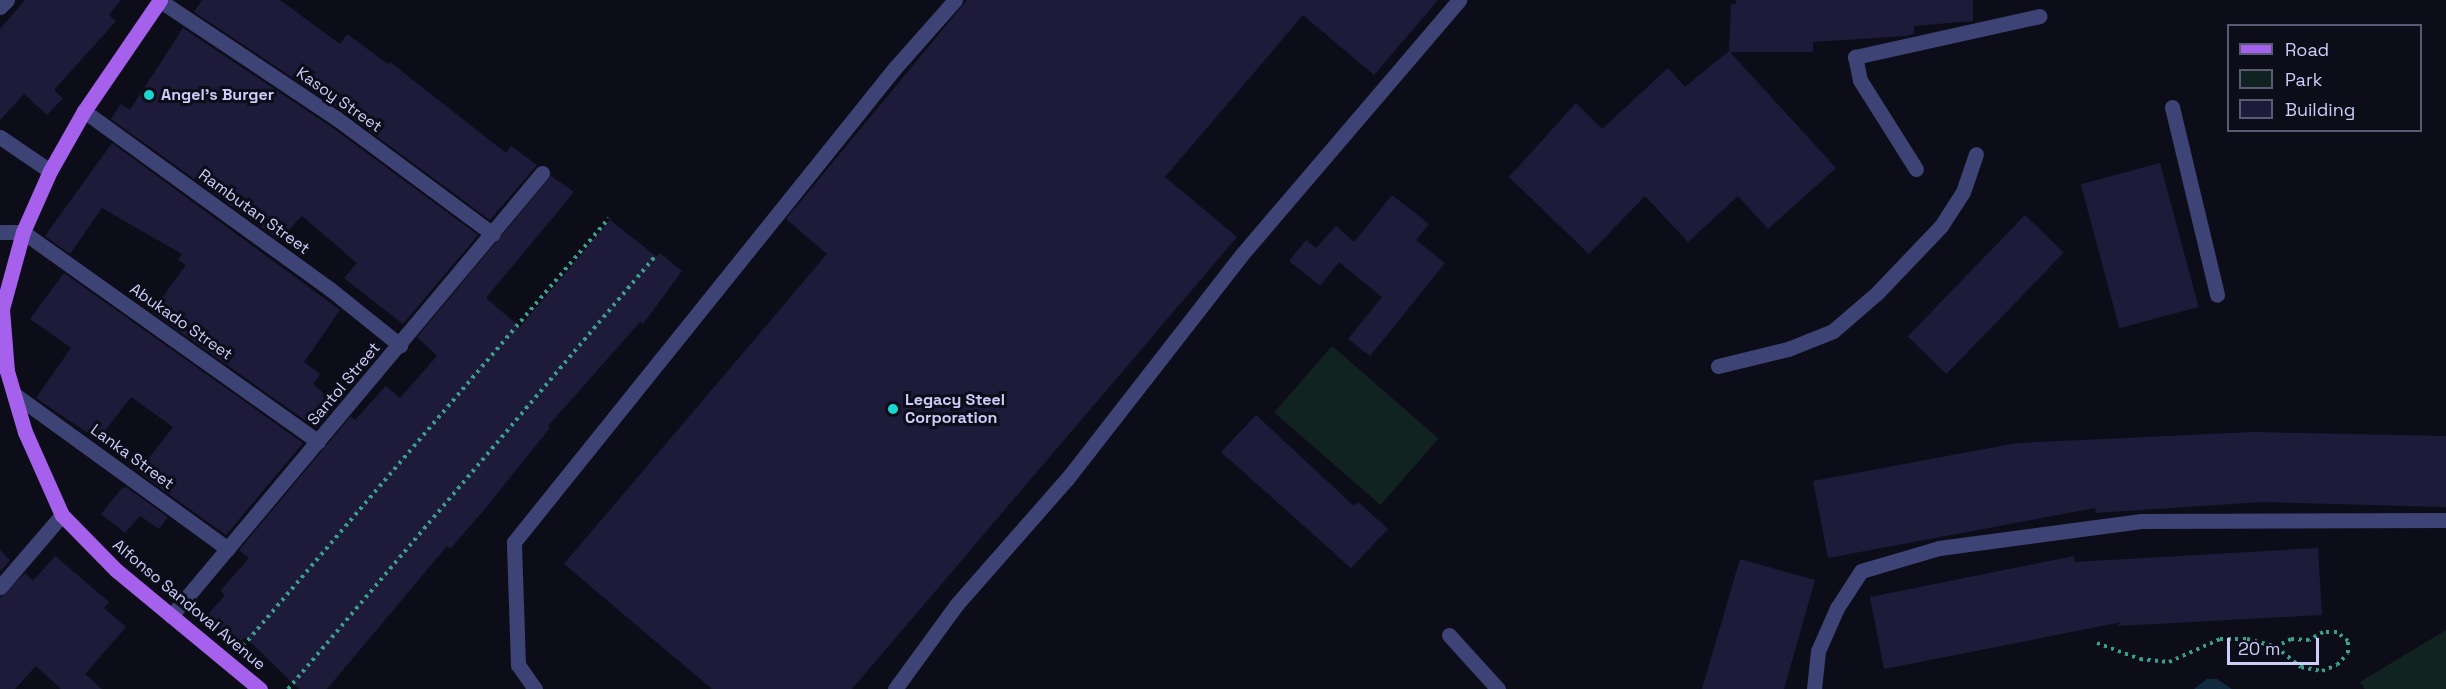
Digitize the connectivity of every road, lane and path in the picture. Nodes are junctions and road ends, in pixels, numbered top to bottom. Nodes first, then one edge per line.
1 (7, 0) edge
2 (160, 0) edge
3 (955, 0) edge
4 (1459, 0) edge
5 (0, 7) edge
6 (2040, 16) dead end
7 (2172, 107) dead end
8 (84, 111) junction
9 (0, 137) edge
10 (1976, 154) dead end
11 (1916, 169) dead end
12 (50, 171) junction
13 (542, 172) dead end
14 (609, 218) dead end
15 (0, 232) edge
16 (23, 232) junction
17 (493, 234) junction
18 (657, 254) dead end
19 (2217, 296) dead end
20 (400, 345) junction
21 (1718, 366) dead end
22 (14, 394) junction
23 (318, 442) junction
24 (62, 514) junction
25 (2445, 521) edge
26 (228, 549) junction
27 (0, 587) edge
28 (171, 616) junction
29 (1449, 636) dead end
30 (2097, 643) dead end
31 (2276, 647) junction
32 (229, 663) junction
33 (260, 689) edge
34 (288, 689) edge
35 (535, 689) edge
36 (895, 689) edge
37 (1498, 689) edge
38 (1814, 689) edge

1 - 5 street
2 - 8 main road, Alfonso Sandoval Avenue
2 - 17 street, Kasoy Street
3 - 35 street
4 - 36 street
6 - 11 street
7 - 19 street
8 - 12 main road, Alfonso Sandoval Avenue
8 - 20 street, Rambutan Street
9 - 12 street
10 - 21 street
12 - 16 main road, Alfonso Sandoval Avenue
13 - 17 street, Santol Street
14 - 32 path
15 - 16 street
16 - 22 main road, Alfonso Sandoval Avenue
16 - 23 street, Abukado Street
17 - 20 street, Santol Street
18 - 34 path
20 - 23 street, Santol Street
22 - 24 main road, Alfonso Sandoval Avenue
22 - 26 street, Lanka Street
23 - 26 street, Santol Street
24 - 27 street
24 - 28 main road, Alfonso Sandoval Avenue
25 - 38 street
26 - 28 street, Santol Street
28 - 32 main road, Alfonso Sandoval Avenue
29 - 37 street
30 - 31 path
31 - 31 path
32 - 33 main road, Alfonso Sandoval Avenue

